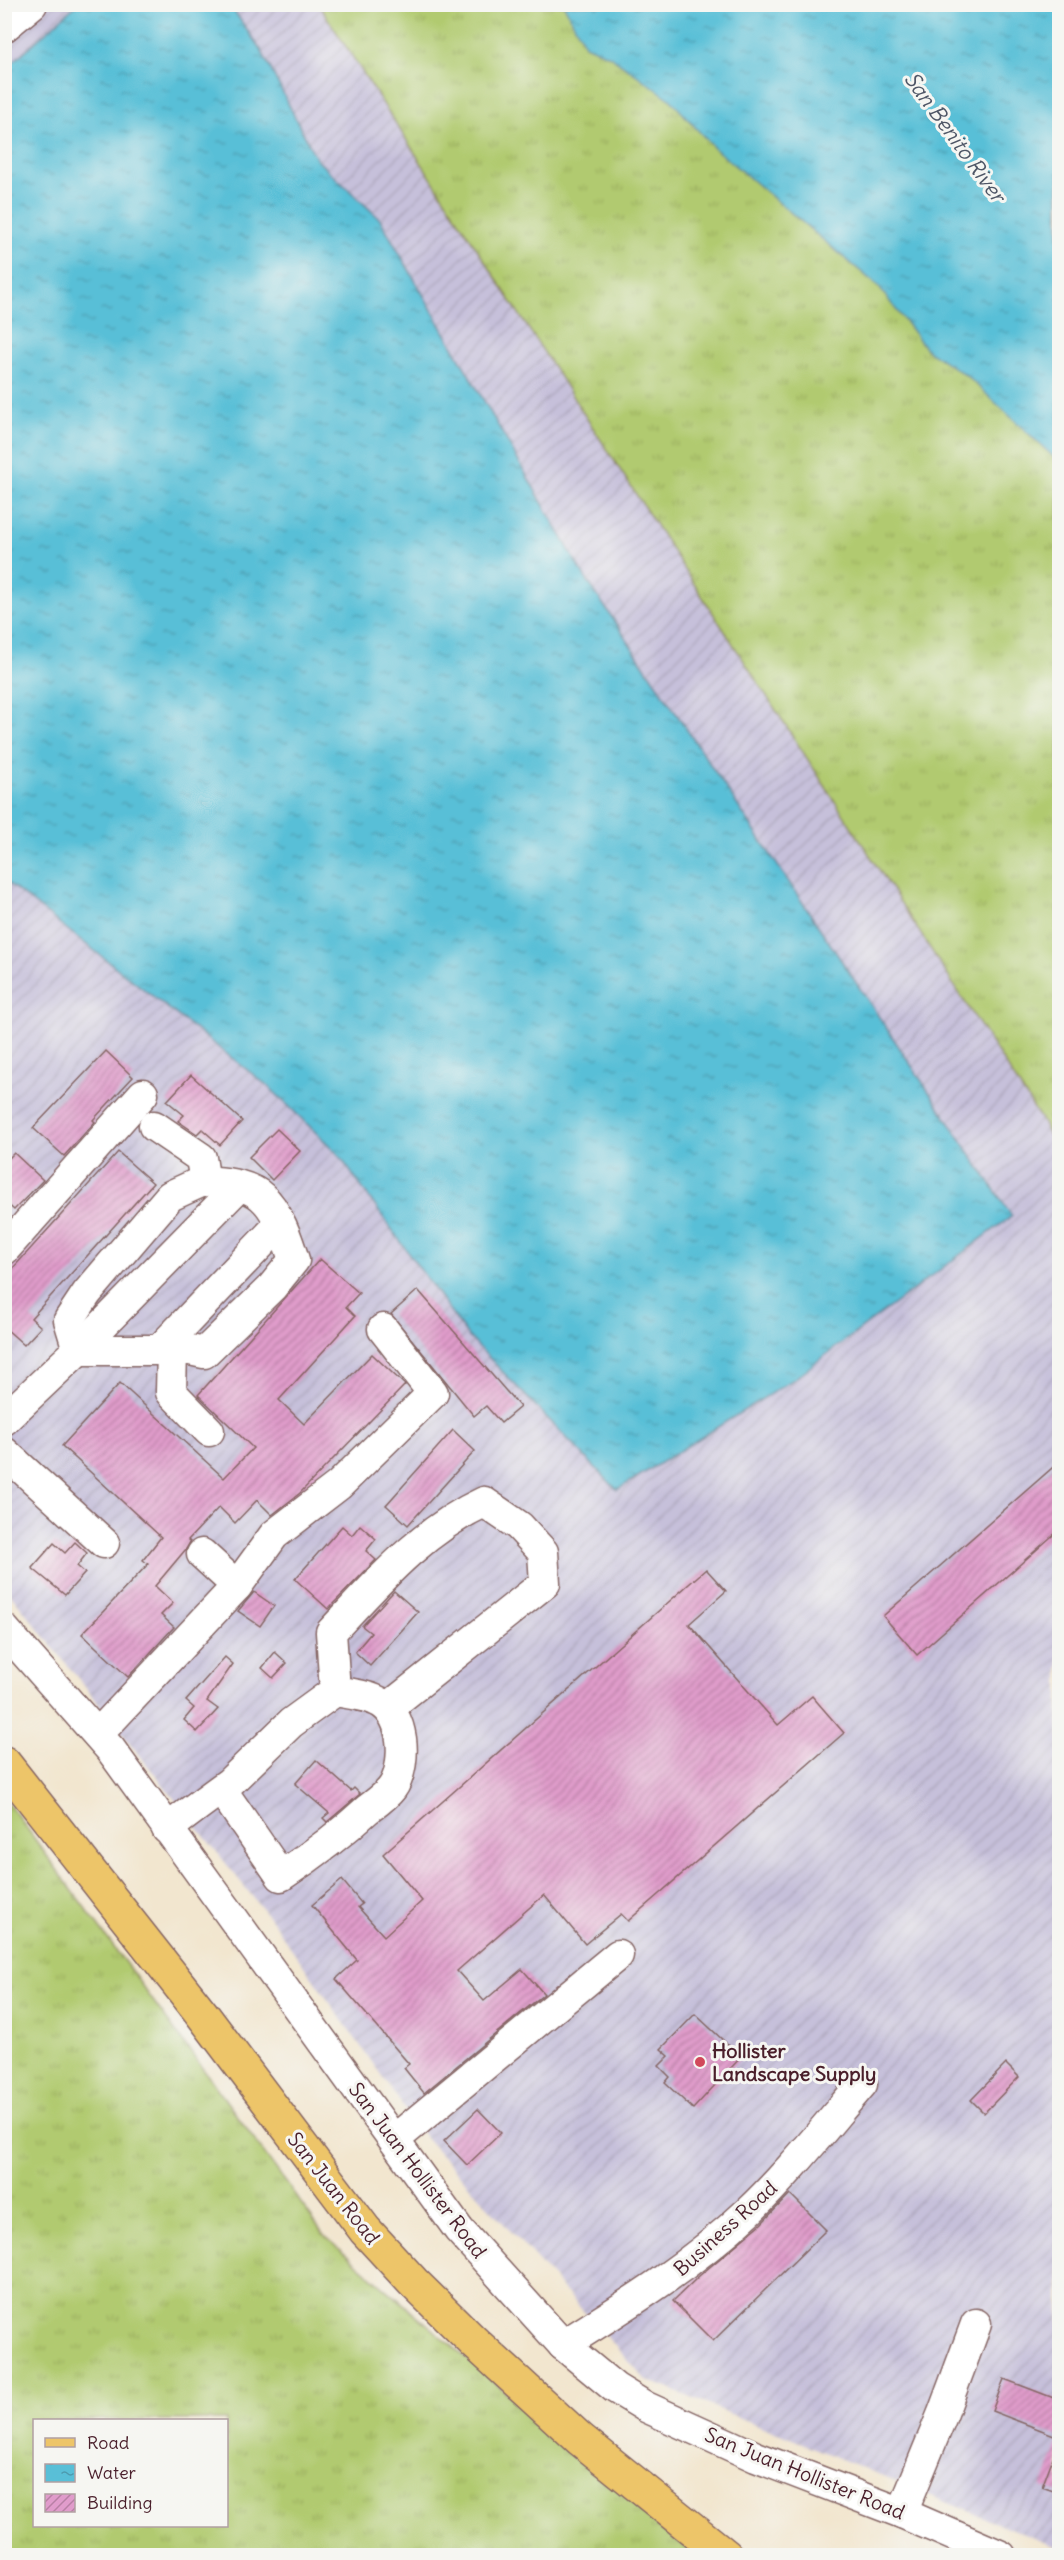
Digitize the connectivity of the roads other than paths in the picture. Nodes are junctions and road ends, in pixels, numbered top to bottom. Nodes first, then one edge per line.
1 (32, 4) edge
2 (4, 27) edge
3 (143, 1094) dead end
4 (154, 1126) dead end
5 (205, 1182) junction
6 (239, 1186) junction
7 (4, 1250) edge
8 (383, 1329) dead end
9 (166, 1349) junction
10 (78, 1350) junction
11 (4, 1420) edge
12 (209, 1431) dead end
13 (4, 1452) edge
14 (104, 1543) dead end
15 (202, 1554) dead end
16 (237, 1586) junction
17 (4, 1629) edge
18 (336, 1691) junction
19 (390, 1707) junction
20 (98, 1734) junction
21 (4, 1763) edge
22 (221, 1789) junction
23 (167, 1829) junction
24 (618, 1955) dead end
25 (862, 2084) dead end
26 (394, 2140) junction
27 (976, 2324) dead end
28 (563, 2345) junction
29 (902, 2513) junction
30 (726, 2556) edge
31 (1001, 2556) edge

1 - 2 street
3 - 7 street
4 - 5 street
5 - 6 street
5 - 10 street
6 - 9 street
6 - 10 street
8 - 16 street
9 - 10 street
9 - 12 street
10 - 11 street
13 - 14 street
15 - 16 street
16 - 20 street
17 - 20 street, San Juan Hollister Road
18 - 19 street
18 - 19 street
18 - 22 street
19 - 22 street
20 - 23 street, San Juan Hollister Road
21 - 30 main road, San Juan Road
22 - 23 street
23 - 26 street, San Juan Hollister Road
24 - 26 street
25 - 28 street, Business Road
26 - 28 street, San Juan Hollister Road
27 - 29 street
28 - 29 street, San Juan Hollister Road
29 - 31 street, San Juan Hollister Road

